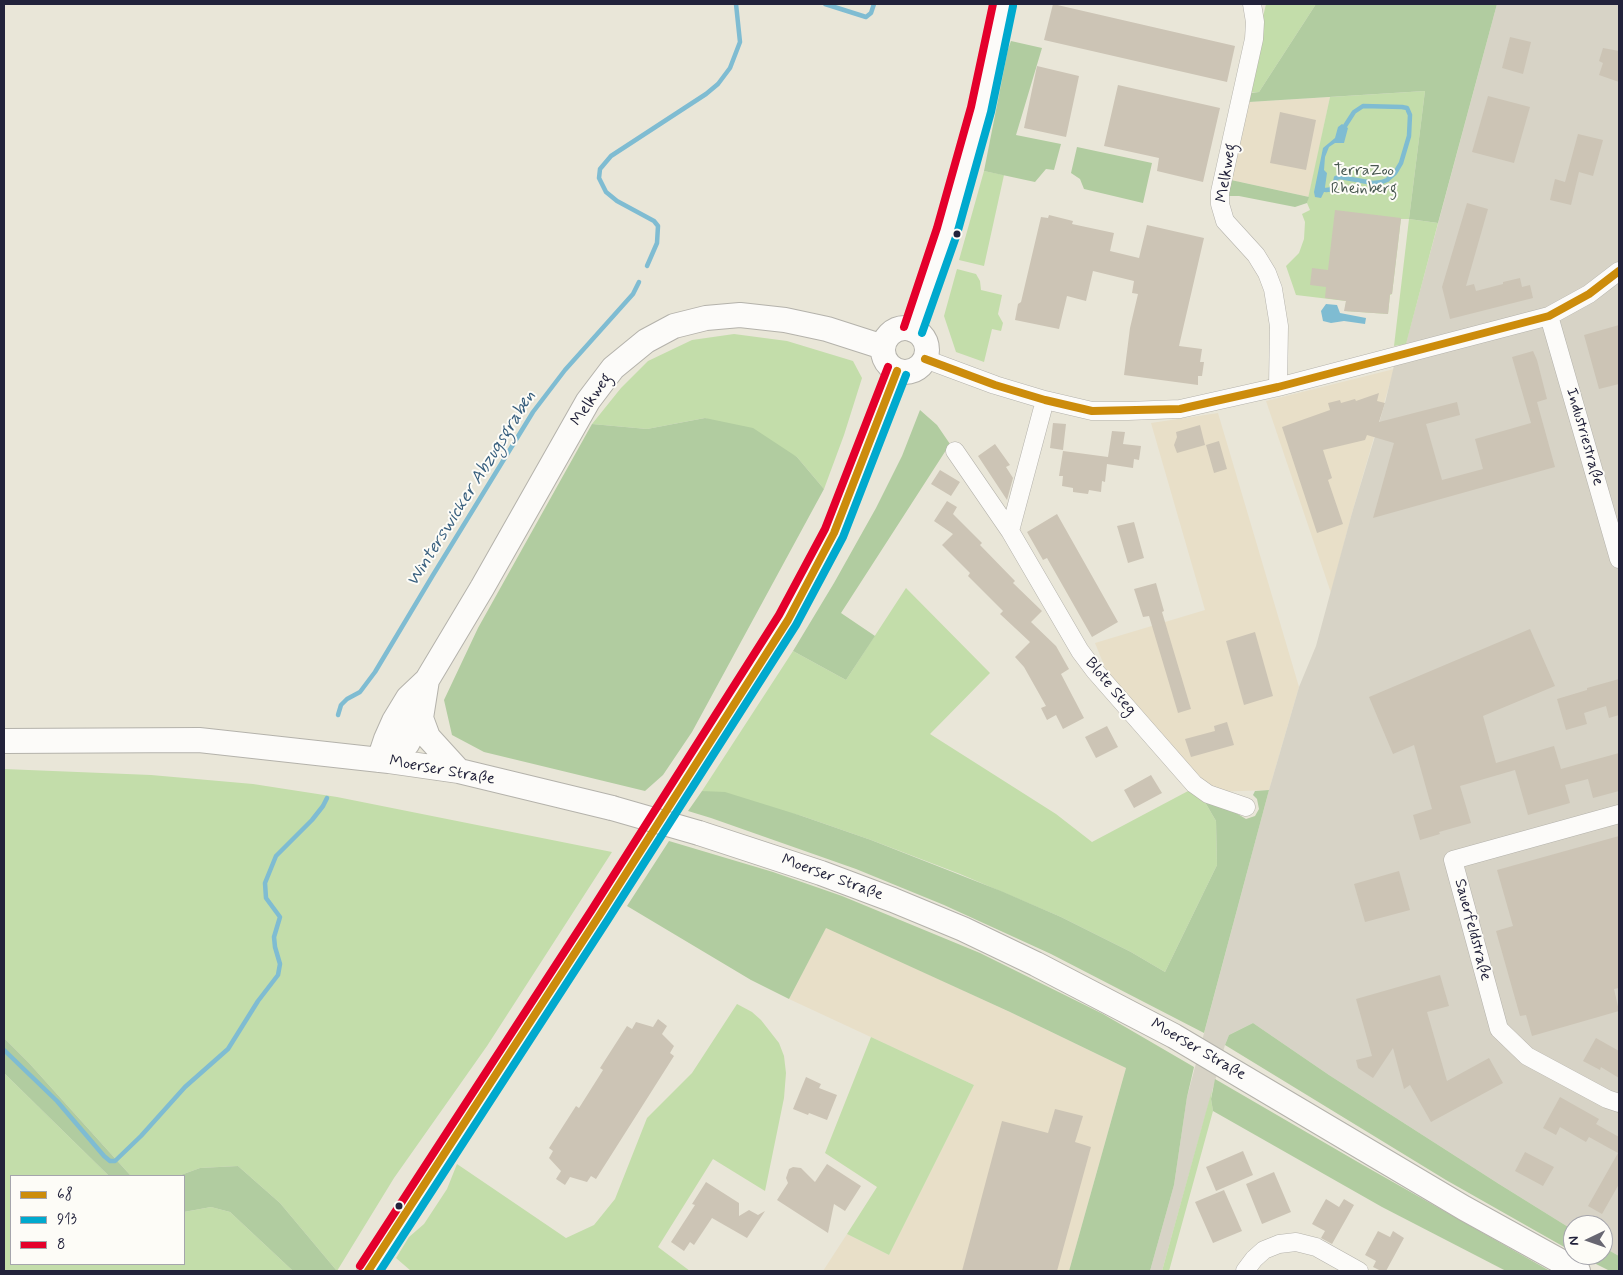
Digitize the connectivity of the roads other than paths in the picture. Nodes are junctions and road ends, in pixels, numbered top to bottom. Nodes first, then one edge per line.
1 (1003, 4) edge
2 (1252, 4) edge
3 (1619, 271) edge
4 (1549, 316) junction
5 (913, 330) junction
6 (883, 347) junction
7 (925, 359) junction
8 (897, 371) junction
9 (1278, 387) junction
10 (1044, 400) junction
11 (954, 451) dead end
12 (1010, 531) junction
13 (1619, 559) edge
14 (427, 680) junction
15 (421, 718) junction
16 (4, 741) edge
17 (384, 761) junction
18 (459, 771) junction
19 (1246, 807) dead end
20 (1619, 814) edge
21 (1619, 1103) edge
22 (368, 1271) edge
23 (1245, 1271) edge
24 (1359, 1271) edge
25 (1578, 1271) edge

1 - 5 main road
2 - 9 street, Melkweg
3 - 4 street
4 - 9 street
4 - 13 street, Industriestraße
5 - 6 main road
5 - 7 main road
6 - 8 main road
6 - 14 main road, Melkweg
7 - 8 main road
7 - 10 street
8 - 22 street
9 - 10 street
10 - 12 street
11 - 12 street, Blote Steg
12 - 19 street, Blote Steg
14 - 15 main road, Melkweg
14 - 17 main road, Melkweg
15 - 17 main road, Melkweg
15 - 18 main road
16 - 17 main road, Moerser Straße
17 - 18 main road, Moerser Straße
18 - 25 main road, Moerser Straße, bridge
20 - 21 street, Sauerfeldstraße
23 - 24 street

